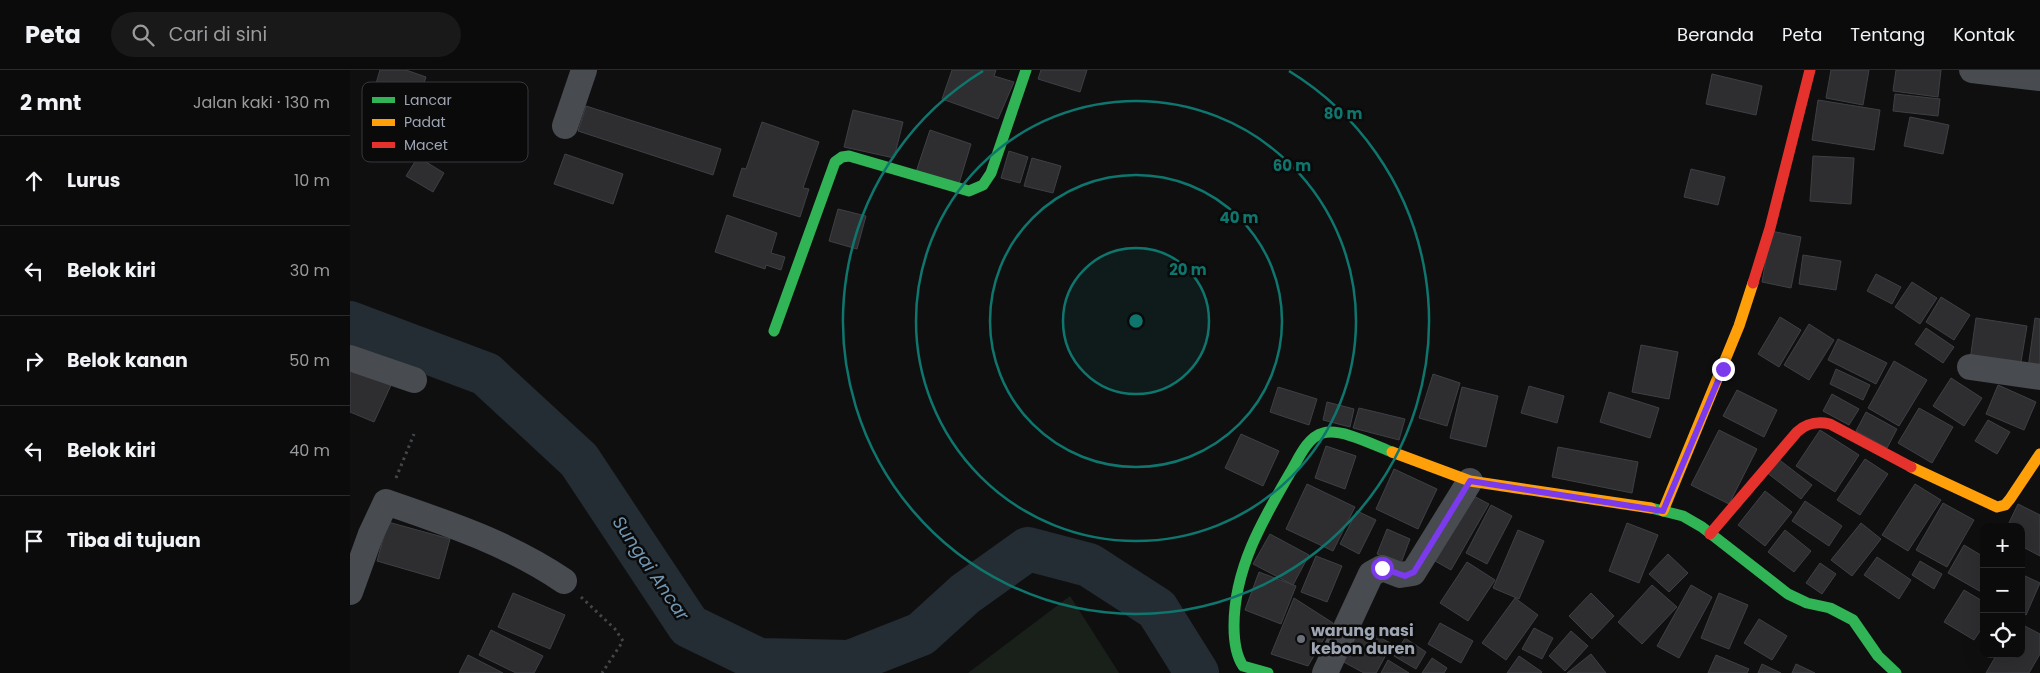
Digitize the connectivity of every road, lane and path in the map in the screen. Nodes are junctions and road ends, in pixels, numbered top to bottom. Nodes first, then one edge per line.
1 (584, 70) edge
2 (1026, 70) edge
3 (1810, 70) edge
4 (1974, 70) edge
5 (2040, 78) edge
6 (565, 126) dead end
7 (774, 331) dead end
8 (350, 358) edge
9 (1970, 367) dead end
10 (2040, 377) edge
11 (414, 380) dead end
12 (414, 434) dead end
13 (2040, 454) edge
14 (1470, 481) junction
15 (386, 502) junction
16 (1663, 511) junction
17 (1710, 534) junction
18 (564, 581) joint
19 (350, 592) edge
20 (602, 673) edge
21 (1268, 673) edge
22 (1325, 673) edge
23 (1896, 673) edge

1 - 6 street
2 - 7 street
3 - 16 street
4 - 5 street
8 - 11 street
9 - 10 street
12 - 15 path
13 - 17 street
14 - 16 street
14 - 21 street
14 - 22 street
15 - 18 street
15 - 19 street
16 - 17 street
17 - 23 street
18 - 20 path

